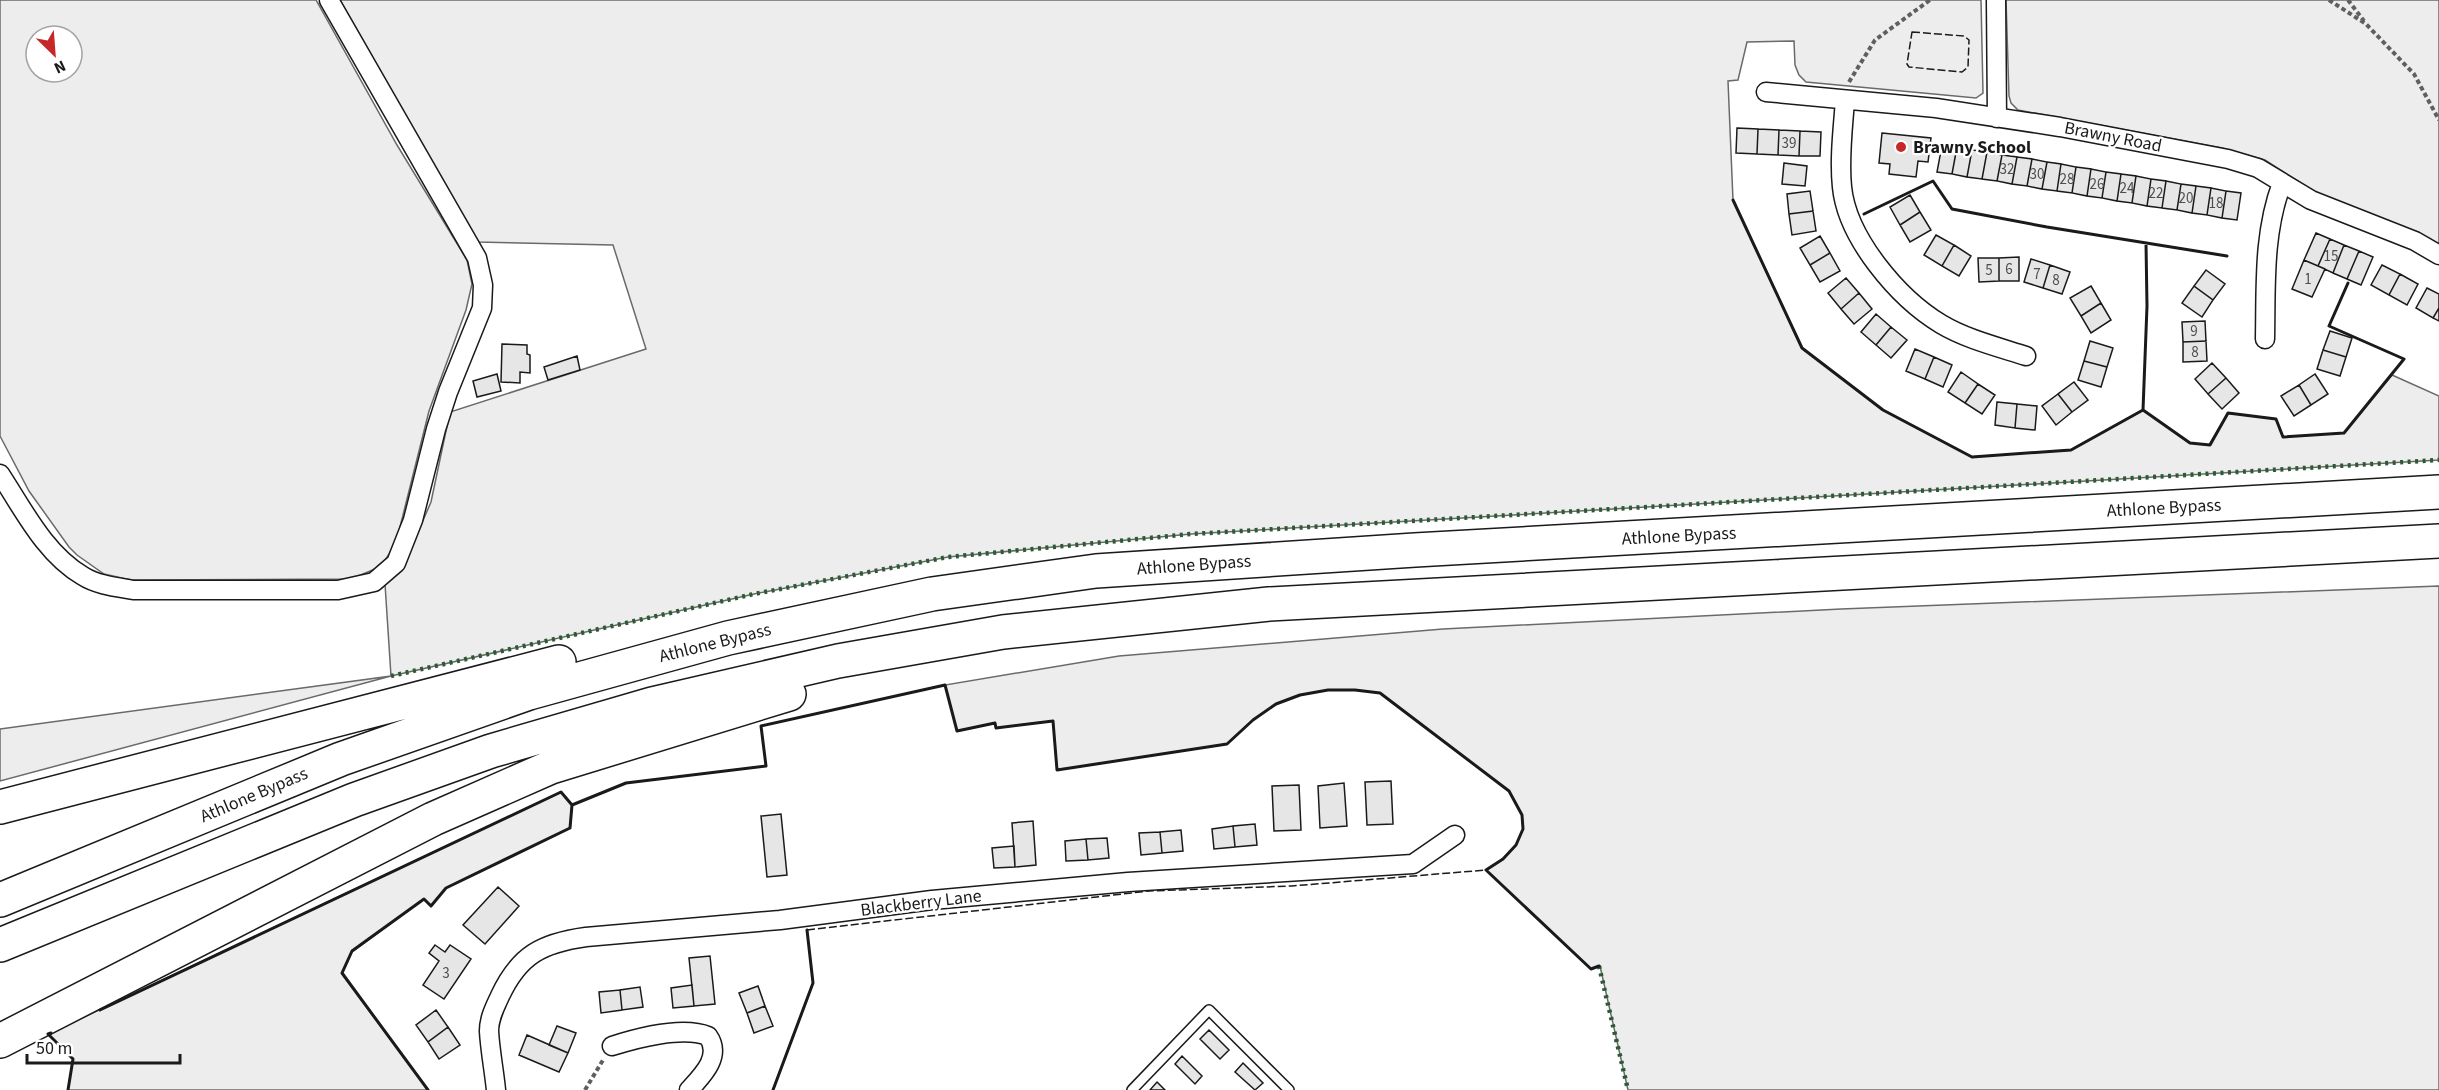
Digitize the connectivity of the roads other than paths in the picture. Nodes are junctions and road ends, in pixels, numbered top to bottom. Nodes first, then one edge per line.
1 (329, 0) edge
2 (1995, 0) edge
3 (1766, 92) dead end
4 (1845, 100) junction
5 (1997, 118) junction
6 (2282, 183) junction
7 (2439, 255) edge
8 (2265, 339) dead end
9 (2026, 356) dead end
10 (0, 474) edge
11 (2439, 492) edge
12 (2439, 541) edge
13 (932, 594) junction
14 (1269, 604) junction
15 (0, 807) edge
16 (1455, 835) dead end
17 (0, 900) edge
18 (0, 945) edge
19 (0, 1041) edge
20 (612, 1046) road end
21 (496, 1090) edge
22 (689, 1090) edge
23 (1132, 1090) edge
24 (1289, 1090) edge

1 - 10 street
2 - 5 street
3 - 4 street, Brawny Road
4 - 5 street, Brawny Road
4 - 9 street
5 - 6 street, Brawny Road
6 - 7 street, Brawny Road
6 - 8 street
11 - 13 highway, Athlone Bypass
12 - 14 highway
13 - 15 highway
13 - 17 highway, Athlone Bypass
14 - 18 highway
14 - 19 highway
16 - 21 street, Blackberry Lane
20 - 22 street
23 - 24 lane

